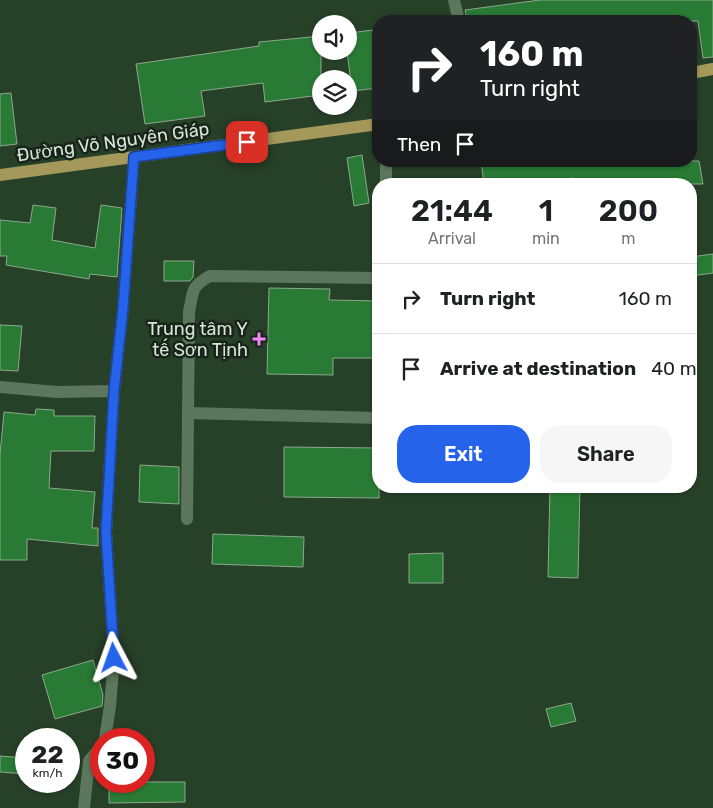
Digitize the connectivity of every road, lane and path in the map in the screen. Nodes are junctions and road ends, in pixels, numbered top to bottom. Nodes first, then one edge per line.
1 (454, 0) edge
2 (458, 15) edge
3 (713, 70) edge
4 (697, 72) edge
5 (372, 125) edge
6 (134, 157) junction
7 (0, 175) edge
8 (372, 278) edge
9 (0, 387) edge
10 (114, 391) junction
11 (188, 413) junction
12 (372, 418) edge
13 (188, 519) dead end
14 (107, 728) edge
15 (90, 760) edge
16 (84, 808) edge

1 - 2 street
3 - 4 main road
5 - 6 main road, Đường Võ Nguyên Giáp
6 - 7 main road, Đường Võ Nguyên Giáp
6 - 10 street
8 - 11 street
9 - 10 street
10 - 14 street
11 - 12 street
11 - 13 street
15 - 16 street

